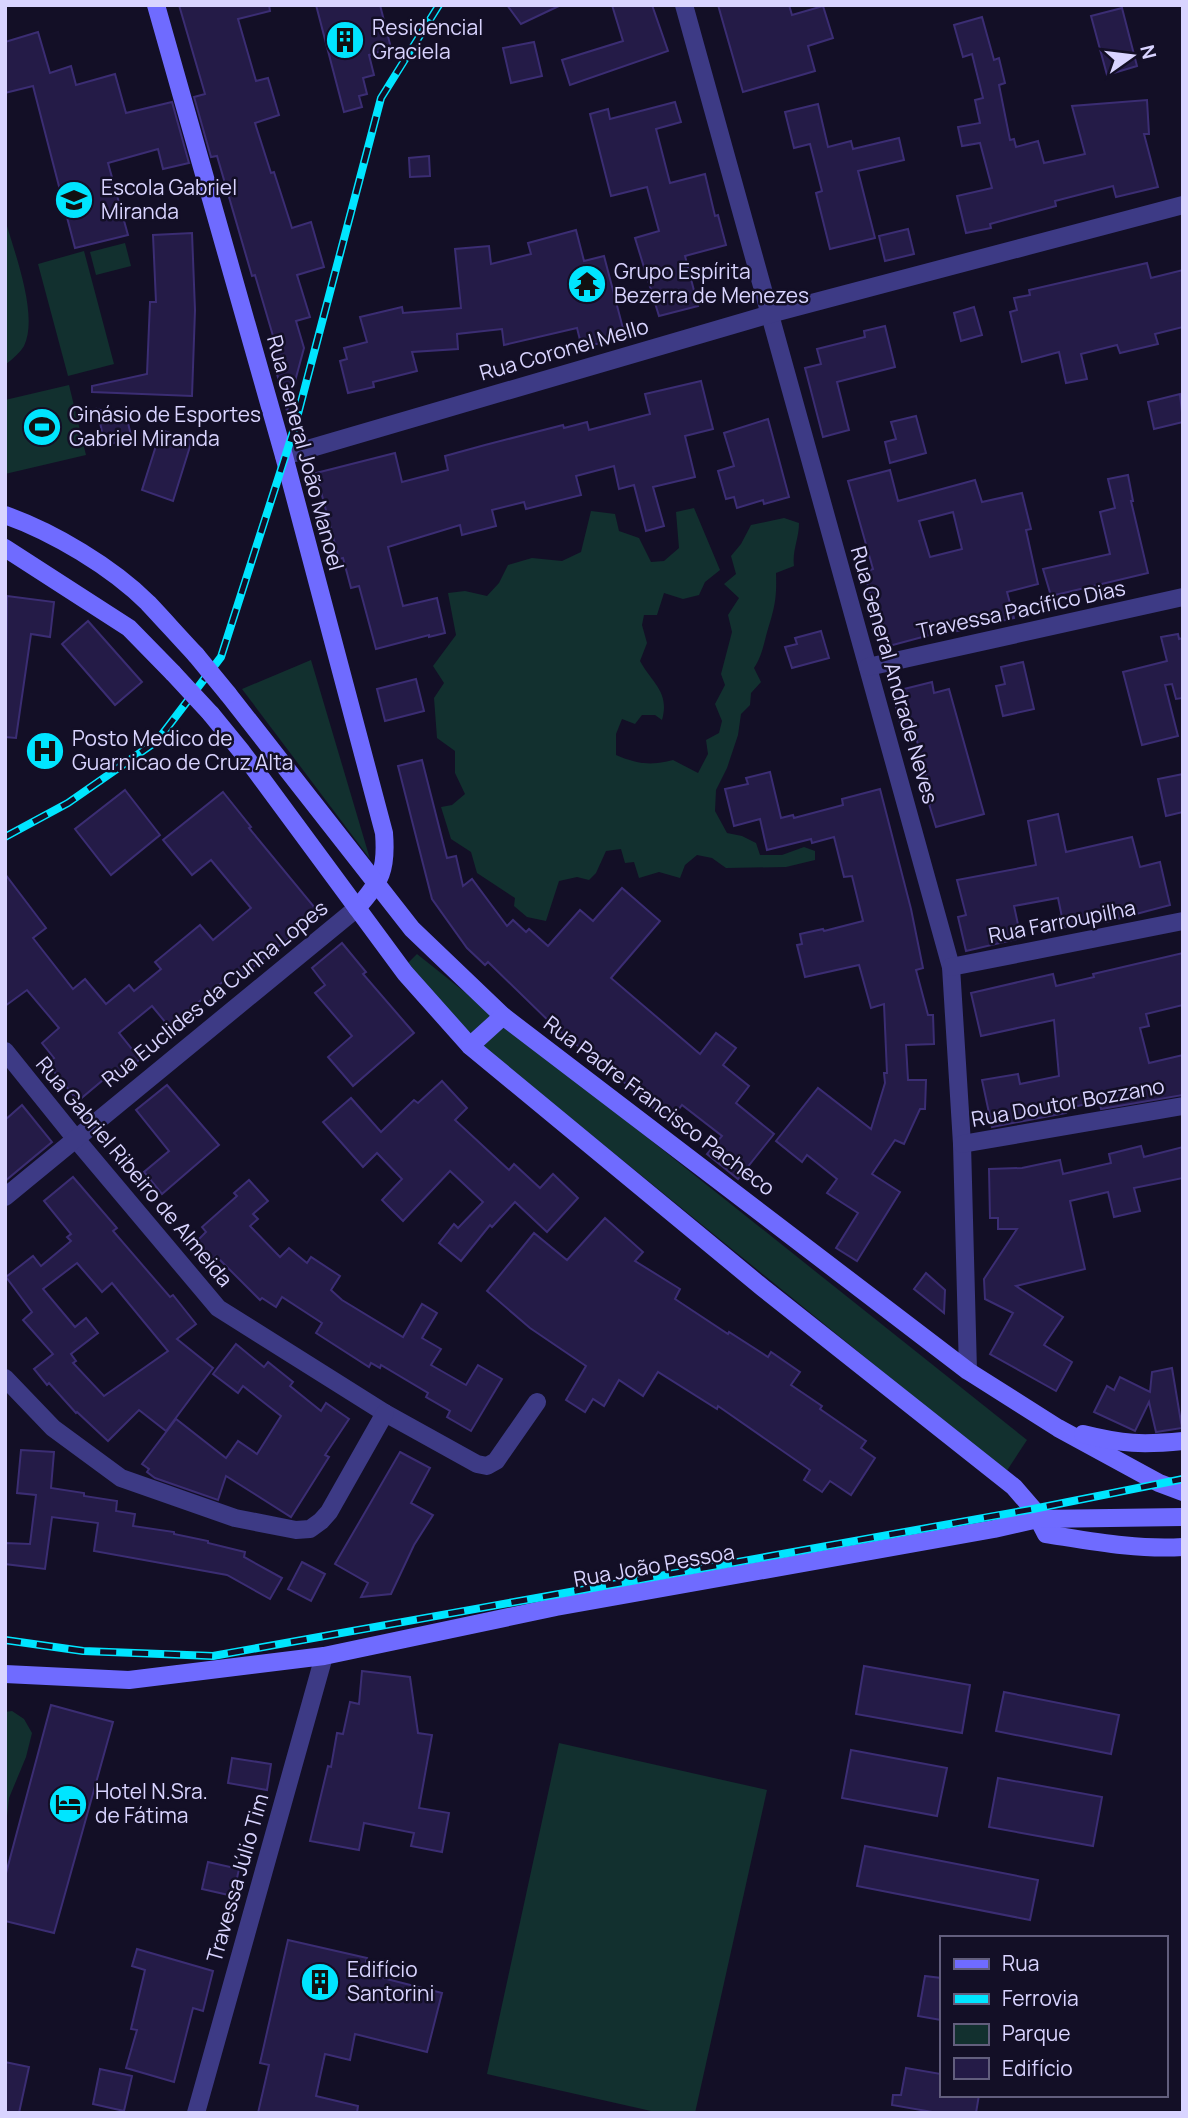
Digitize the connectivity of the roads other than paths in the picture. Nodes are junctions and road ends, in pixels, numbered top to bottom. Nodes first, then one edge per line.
1 (156, 5) edge
2 (684, 5) edge
3 (1183, 205) edge
4 (769, 314) junction
5 (284, 456) junction
6 (5, 515) edge
7 (5, 548) edge
8 (1183, 597) edge
9 (147, 602) junction
10 (129, 628) junction
11 (868, 667) junction
12 (378, 886) junction
13 (357, 908) junction
14 (1183, 921) edge
15 (951, 967) junction
16 (503, 1016) junction
17 (470, 1046) junction
18 (5, 1051) edge
19 (1183, 1106) edge
20 (75, 1138) junction
21 (962, 1144) junction
22 (5, 1197) edge
23 (968, 1371) junction
24 (5, 1378) edge
25 (537, 1402) dead end
26 (386, 1413) junction
27 (1058, 1428) junction
28 (1183, 1441) edge
29 (1183, 1492) edge
30 (1183, 1517) edge
31 (1042, 1526) junction
32 (1183, 1547) edge
33 (324, 1656) junction
34 (5, 1674) edge
35 (196, 2113) edge

1 - 5 main road, Rua General João Manoel
2 - 4 street, Rua General Andrade Neves
3 - 4 street, Rua Coronel Mello
4 - 5 street, Rua Coronel Mello
4 - 11 street, Rua General Andrade Neves
5 - 12 main road, Rua General João Manoel
6 - 9 main road, Rua Padre Francisco Pacheco
7 - 10 main road
8 - 11 street, Travessa Pacífico Dias
9 - 10 main road
9 - 12 main road, Rua Padre Francisco Pacheco, bridge
10 - 13 main road, bridge
11 - 15 street, Rua General Andrade Neves
12 - 13 main road
12 - 16 main road, Rua Padre Francisco Pacheco
13 - 17 main road
13 - 20 street, Rua Euclides da Cunha Lopes
14 - 15 street, Rua Farroupilha
15 - 21 street, Rua General Andrade Neves
16 - 17 main road
16 - 23 main road, Rua Padre Francisco Pacheco
17 - 31 main road
18 - 20 street, Rua Gabriel Ribeiro de Almeida
19 - 21 street, Rua Doutor Bozzano
20 - 22 street, Rua Euclides da Cunha Lopes
20 - 26 street, Rua Gabriel Ribeiro de Almeida
21 - 23 street, Rua General Andrade Neves
23 - 27 main road, Rua Padre Francisco Pacheco
24 - 26 street
25 - 26 street, Rua Gabriel Ribeiro de Almeida
27 - 28 main road
27 - 29 main road, Rua Padre Francisco Pacheco
30 - 31 main road
31 - 32 main road
31 - 33 main road, Rua João Pessoa
33 - 34 main road, Rua João Pessoa
33 - 35 street, Travessa Júlio Tim

